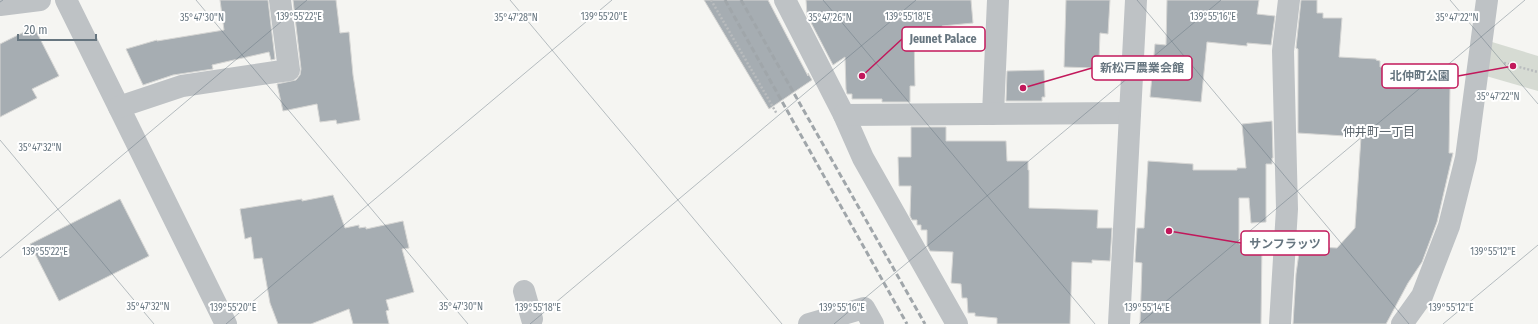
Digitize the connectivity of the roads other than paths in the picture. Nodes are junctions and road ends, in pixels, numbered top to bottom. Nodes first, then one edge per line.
1 (40, 0) edge
2 (66, 0) edge
3 (280, 0) edge
4 (785, 0) edge
5 (998, 0) edge
6 (1136, 0) edge
7 (1289, 0) edge
8 (1487, 0) edge
9 (0, 5) edge
10 (119, 107) junction
11 (1130, 113) junction
12 (993, 114) junction
13 (844, 115) junction
14 (524, 291) dead end
15 (528, 322) edge
16 (226, 324) edge
17 (809, 324) edge
18 (873, 324) edge
19 (957, 324) edge
20 (1119, 324) edge
21 (1280, 324) edge
22 (1402, 324) edge

1 - 9 street
2 - 10 street
3 - 10 street
4 - 13 street
5 - 12 street
6 - 11 street
7 - 21 street
8 - 22 street
10 - 16 street
11 - 12 street
11 - 20 street
12 - 13 street
13 - 19 street
14 - 15 street
17 - 18 street

